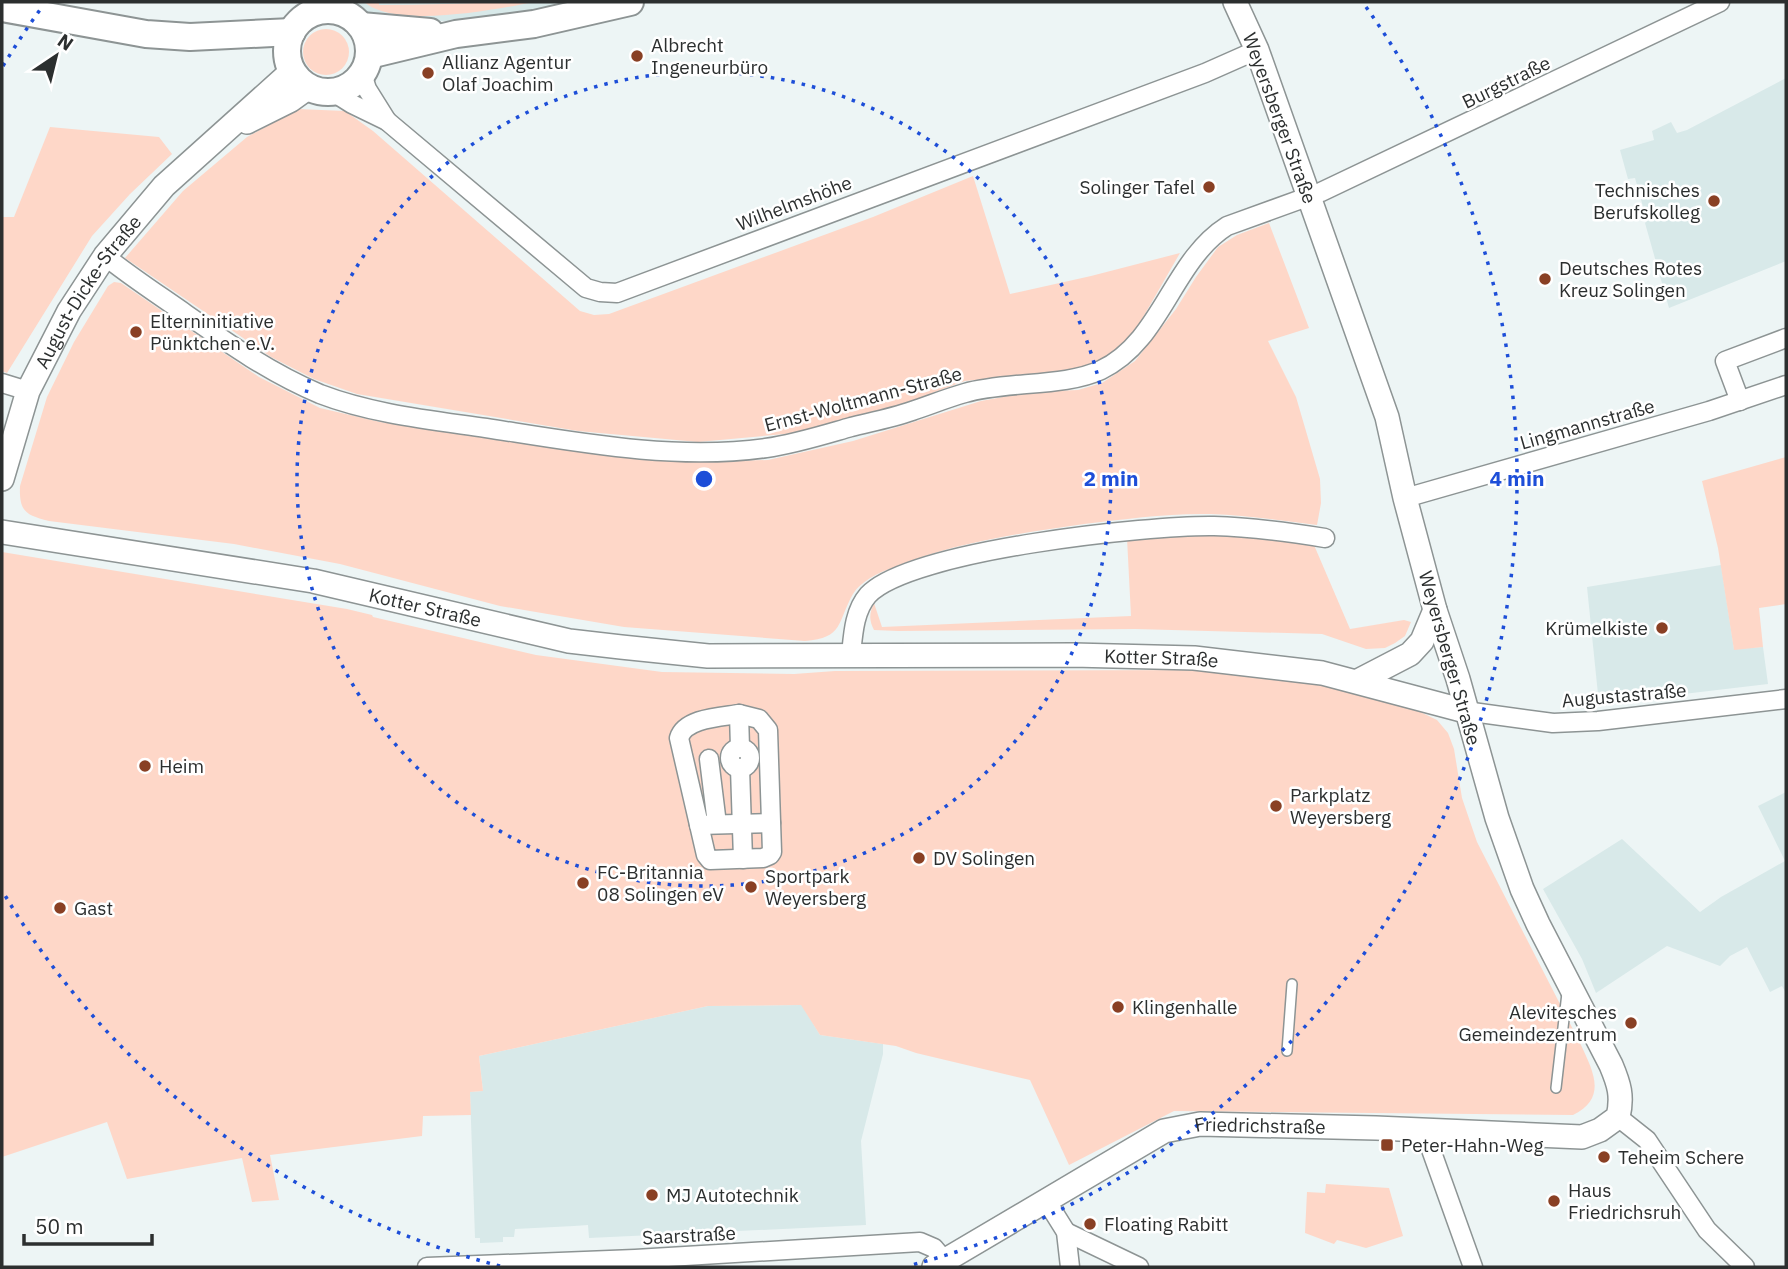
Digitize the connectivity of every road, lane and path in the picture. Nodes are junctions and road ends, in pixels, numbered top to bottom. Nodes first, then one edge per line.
1 (630, 2) edge
2 (1235, 2) edge
3 (1720, 2) edge
4 (2, 8) edge
5 (348, 14) edge
6 (456, 34) junction
7 (305, 50) edge
8 (1257, 50) junction
9 (366, 65) junction
10 (387, 121) junction
11 (1310, 197) junction
12 (105, 256) junction
13 (1786, 338) edge
14 (2, 383) edge
15 (1786, 385) edge
16 (28, 391) junction
17 (1740, 401) junction
18 (2, 480) edge
19 (1405, 498) junction
20 (2, 532) edge
21 (1325, 538) dead end
22 (1435, 610) junction
23 (851, 655) junction
24 (1358, 681) junction
25 (1786, 699) edge
26 (1465, 711) junction
27 (739, 714) junction
28 (769, 758) junction
29 (709, 759) junction
30 (683, 760) junction
31 (740, 770) junction
32 (769, 779) junction
33 (715, 802) junction
34 (771, 823) junction
35 (718, 824) junction
36 (741, 824) junction
37 (699, 825) junction
38 (743, 859) junction
39 (1568, 981) junction
40 (1292, 985) dead end
41 (1287, 1051) dead end
42 (1556, 1088) dead end
43 (1618, 1117) junction
44 (1424, 1130) junction
45 (1046, 1200) junction
46 (1066, 1232) junction
47 (940, 1264) edge
48 (427, 1267) edge
49 (1070, 1267) edge
50 (1139, 1267) edge
51 (1473, 1267) edge
52 (1745, 1267) edge

1 - 6 main road
2 - 8 street, Weyersberger Straße
3 - 11 street, Burgstraße
4 - 7 main road
5 - 6 main road
5 - 7 main road
5 - 9 main road
6 - 9 main road
7 - 9 main road
7 - 10 street, Wilhelmshöhe
7 - 12 street, August-Dicke-Straße
8 - 10 street, Wilhelmshöhe
8 - 11 street, Weyersberger Straße
9 - 10 street, Wilhelmshöhe
11 - 12 street, Ernst-Woltmann-Straße
11 - 19 street, Weyersberger Straße
12 - 16 street, August-Dicke-Straße
13 - 17 street
14 - 16 street
15 - 17 street, Lingmannstraße
16 - 18 street, August-Dicke-Straße
17 - 19 street, Lingmannstraße
19 - 22 street, Weyersberger Straße
20 - 23 street, Kotter Straße
21 - 23 street
22 - 24 street
22 - 26 street, Weyersberger Straße
23 - 24 street, Kotter Straße
24 - 26 street, Kotter Straße
25 - 26 street, Augustastraße
26 - 39 street, Weyersberger Straße
27 - 28 street
27 - 30 street
27 - 31 street
28 - 31 street
28 - 32 street
29 - 30 street
29 - 31 street
29 - 33 street
30 - 37 street
31 - 32 street
31 - 33 street
31 - 36 street
32 - 34 street
33 - 35 street
34 - 36 street
34 - 38 street
35 - 36 street
35 - 37 street
36 - 38 street
37 - 38 street
39 - 42 lane
39 - 43 street, Weyersberger Straße
40 - 41 lane
43 - 44 street, Friedrichstraße
43 - 52 street
44 - 45 street, Friedrichstraße
44 - 51 street
45 - 46 street
45 - 47 street, Friedrichstraße
46 - 49 street
46 - 50 street
47 - 48 street, Saarstraße

